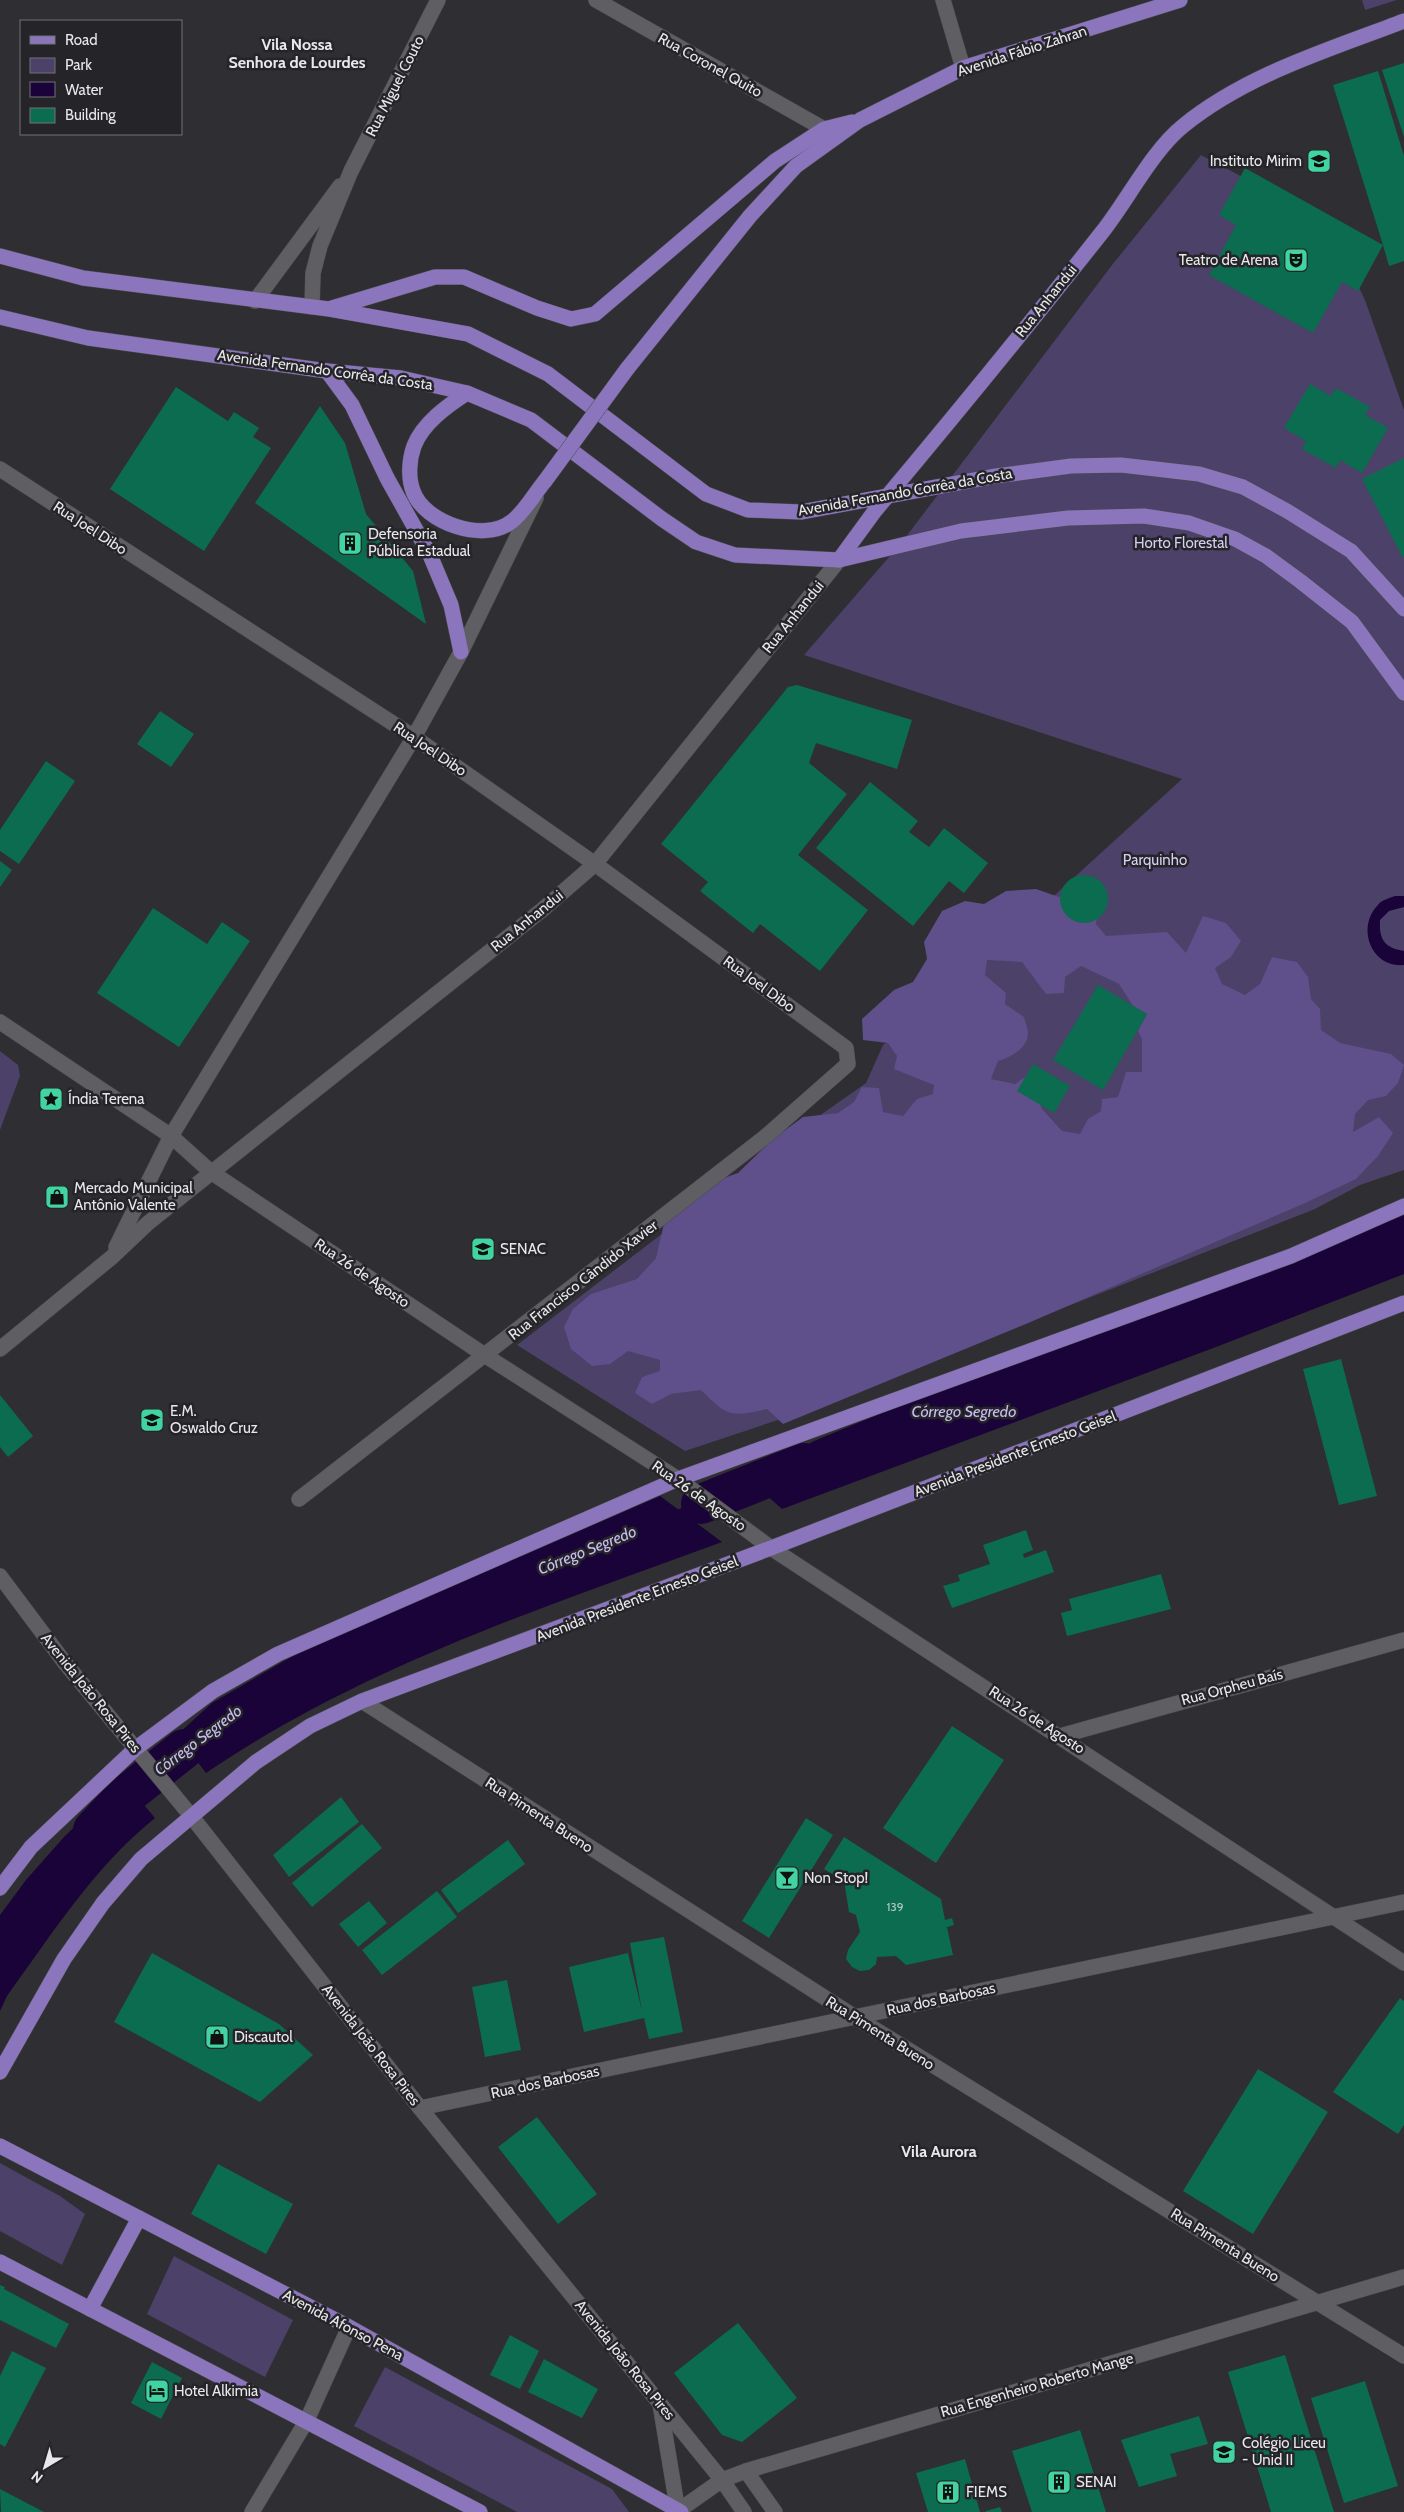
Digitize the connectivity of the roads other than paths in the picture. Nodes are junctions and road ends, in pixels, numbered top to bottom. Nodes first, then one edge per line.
1 (438, 0) edge
2 (596, 0) edge
3 (943, 0) edge
4 (1180, 0) edge
5 (1404, 21) edge
6 (963, 68) junction
7 (830, 134) junction
8 (351, 171) junction
9 (0, 256) edge
10 (256, 301) junction
11 (312, 307) junction
12 (329, 309) junction
13 (0, 317) edge
14 (327, 371) junction
15 (467, 392) junction
16 (0, 469) edge
17 (545, 481) junction
18 (888, 495) junction
19 (839, 560) junction
20 (1404, 609) edge
21 (461, 652) junction
22 (1404, 693) edge
23 (414, 737) junction
24 (595, 864) junction
25 (0, 1022) edge
26 (846, 1048) joint
27 (171, 1136) junction
28 (212, 1172) junction
29 (1404, 1206) edge
30 (112, 1257) junction
31 (1404, 1303) edge
32 (0, 1349) edge
33 (486, 1356) junction
34 (678, 1479) junction
35 (299, 1499) dead end
36 (771, 1548) junction
37 (0, 1576) edge
38 (1404, 1640) edge
39 (362, 1701) junction
40 (1060, 1736) junction
41 (140, 1755) junction
42 (192, 1817) junction
43 (0, 1888) edge
44 (1404, 1902) edge
45 (1332, 1916) junction
46 (1404, 1963) edge
47 (855, 2017) junction
48 (0, 2072) edge
49 (420, 2108) junction
50 (0, 2146) edge
51 (139, 2218) junction
52 (0, 2262) edge
53 (1404, 2277) edge
54 (1318, 2302) junction
55 (90, 2310) junction
56 (349, 2327) junction
57 (1404, 2356) edge
58 (660, 2403) junction
59 (307, 2420) junction
60 (746, 2471) junction
61 (722, 2480) junction
62 (252, 2512) edge
63 (480, 2512) edge
64 (679, 2512) edge
65 (744, 2512) edge
66 (775, 2512) edge

1 - 8 street, Rua Miguel Couto
2 - 7 street, Rua Coronel Quito
3 - 6 street
4 - 6 main road, Avenida Fábio Zahran
5 - 18 main road, Rua Anhandui
6 - 7 main road, Avenida Fábio Zahran
7 - 12 main road
7 - 17 main road, bridge
8 - 10 street, Rua Miguel Couto
8 - 11 street, Rua Miguel Couto
9 - 10 main road, Avenida Fernando Corrêa da Costa
10 - 11 main road, Avenida Fernando Corrêa da Costa
11 - 12 main road, Avenida Fernando Corrêa da Costa
12 - 18 main road, Avenida Fernando Corrêa da Costa
13 - 14 main road, Avenida Fernando Corrêa da Costa
14 - 15 main road, Avenida Fernando Corrêa da Costa
14 - 21 main road
15 - 17 main road
15 - 19 main road, Avenida Fernando Corrêa da Costa
16 - 23 street, Rua Joel Dibo
17 - 21 street
18 - 19 main road, Rua Anhandui
18 - 20 main road, Avenida Fernando Corrêa da Costa
19 - 22 main road, Avenida Fernando Corrêa da Costa
19 - 24 street, Rua Anhandui
21 - 23 street
23 - 24 street, Rua Joel Dibo
23 - 27 street
24 - 26 street, Rua Joel Dibo
24 - 28 street, Rua Anhandui
25 - 27 street, Rua 26 de Agosto
26 - 33 street, Rua Francisco Cândido Xavier
27 - 28 street, Rua 26 de Agosto
27 - 30 street
28 - 30 street, Rua Anhandui
28 - 33 street, Rua 26 de Agosto
29 - 34 main road
30 - 32 street, Rua Anhandui
31 - 36 main road, Avenida Presidente Ernesto Geisel
33 - 34 street, Rua 26 de Agosto
33 - 35 street, Rua Francisco Cândido Xavier
34 - 36 street, Rua 26 de Agosto
34 - 41 main road
36 - 39 main road, Avenida Presidente Ernesto Geisel
36 - 40 street, Rua 26 de Agosto
37 - 41 street, Avenida João Rosa Pires
38 - 40 street, Rua Orpheu Baís
39 - 42 main road, Avenida Presidente Ernesto Geisel
39 - 47 street, Rua Pimenta Bueno
40 - 45 street, Rua 26 de Agosto
41 - 42 street, Avenida João Rosa Pires
41 - 43 main road
42 - 48 main road, Avenida Presidente Ernesto Geisel
42 - 49 street, Avenida João Rosa Pires
44 - 45 street, Rua dos Barbosas
45 - 46 street, Rua 26 de Agosto
45 - 47 street, Rua dos Barbosas
47 - 49 street, Rua dos Barbosas
47 - 54 street, Rua Pimenta Bueno
49 - 58 street, Avenida João Rosa Pires
50 - 51 main road, Avenida Afonso Pena
51 - 55 main road
51 - 56 main road, Avenida Afonso Pena
52 - 55 main road
53 - 54 street, Rua Engenheiro Roberto Mange
54 - 57 street, Rua Pimenta Bueno
54 - 60 street, Rua Engenheiro Roberto Mange
55 - 59 main road
56 - 59 street
56 - 64 main road, Avenida Afonso Pena
58 - 61 street, Avenida João Rosa Pires
58 - 64 street
59 - 62 street
59 - 63 main road
60 - 61 street, Rua Engenheiro Roberto Mange
60 - 66 street
61 - 64 street, Rua Engenheiro Roberto Mange
61 - 65 street, Avenida João Rosa Pires

